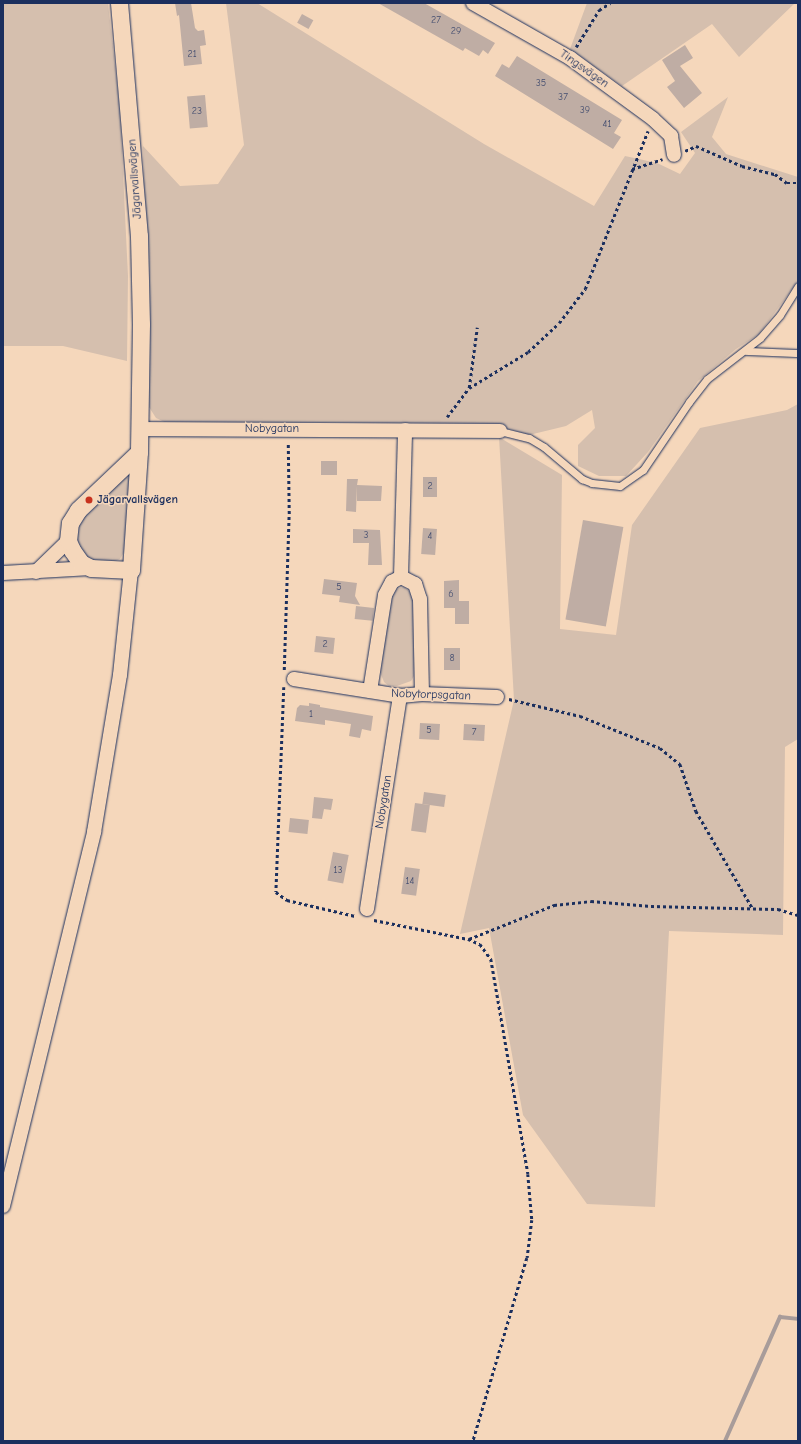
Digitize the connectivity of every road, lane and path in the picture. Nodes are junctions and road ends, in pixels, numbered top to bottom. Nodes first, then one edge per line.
1 (119, 3) edge
2 (473, 3) edge
3 (610, 3) edge
4 (570, 58) junction
5 (653, 120) junction
6 (674, 155) junction
7 (632, 170) junction
8 (798, 183) edge
9 (798, 286) edge
10 (477, 328) dead end
11 (746, 351) junction
12 (798, 353) edge
13 (469, 388) junction
14 (140, 429) junction
15 (287, 429) junction
16 (405, 430) junction
17 (434, 430) junction
18 (500, 431) joint
19 (139, 452) junction
20 (68, 541) junction
21 (91, 568) junction
22 (131, 570) junction
23 (36, 572) junction
24 (3, 573) edge
25 (402, 577) junction
26 (287, 681) junction
27 (370, 691) junction
28 (422, 694) junction
29 (400, 696) junction
30 (497, 697) joint
31 (753, 909) junction
32 (364, 914) junction
33 (798, 915) edge
34 (468, 939) junction
35 (3, 1206) edge
36 (473, 1441) edge

1 - 14 street, Jägarvallsvägen
2 - 4 street, Tingsvägen
3 - 4 path
4 - 5 street, Tingsvägen
5 - 6 street, Tingsvägen
5 - 7 path
6 - 7 path
6 - 8 path
7 - 13 path
9 - 11 lane
10 - 13 path
11 - 12 lane
11 - 18 lane
13 - 17 path
14 - 15 street, Nobygatan
14 - 19 street, Jägarvallsvägen
15 - 16 street, Nobygatan
15 - 26 path
16 - 17 street, Nobygatan
16 - 25 street
17 - 18 street, Nobygatan
19 - 20 street
19 - 22 street, Jägarvallsvägen
20 - 21 street
20 - 23 street
21 - 22 street
21 - 23 street
22 - 35 street
23 - 24 street
25 - 27 street
25 - 28 street
26 - 27 street, Nobytorpsgatan
26 - 32 path
27 - 29 street, Nobytorpsgatan
28 - 29 street, Nobytorpsgatan
28 - 30 street, Nobytorpsgatan
29 - 32 street, Nobygatan
30 - 31 path
31 - 33 path
31 - 34 path
32 - 34 path
34 - 36 path

